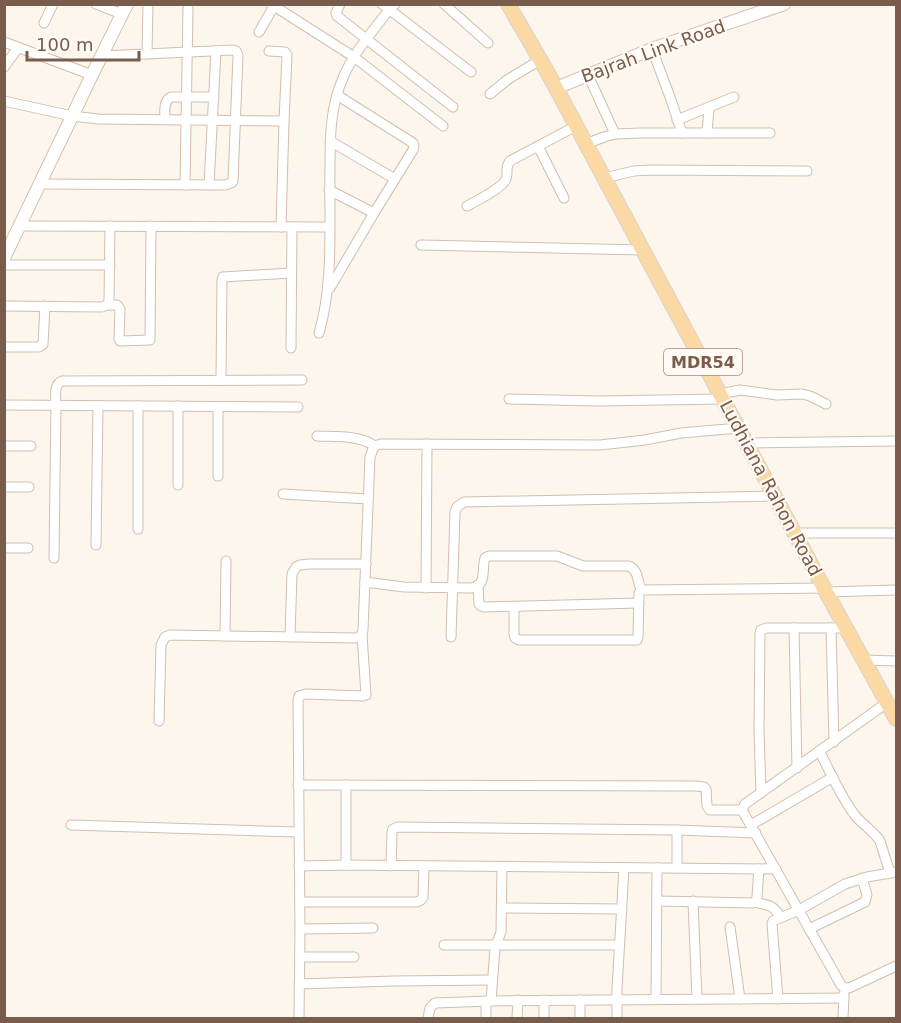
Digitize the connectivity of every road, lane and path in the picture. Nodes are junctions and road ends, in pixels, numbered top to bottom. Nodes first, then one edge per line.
1 (52, 4) edge
2 (96, 4) edge
3 (148, 4) edge
4 (340, 4) edge
5 (444, 4) edge
6 (508, 4) edge
7 (784, 4) edge
8 (273, 5) edge
9 (389, 6) edge
10 (188, 8) dead end
11 (124, 9) edge
12 (44, 23) dead end
13 (259, 32) dead end
14 (367, 39) junction
15 (4, 42) edge
16 (488, 43) dead end
17 (18, 48) junction
18 (652, 49) junction
19 (216, 51) junction
20 (269, 51) dead end
21 (188, 52) junction
22 (147, 54) junction
23 (102, 57) junction
24 (354, 57) junction
25 (540, 60) junction
26 (4, 67) edge
27 (471, 72) dead end
28 (92, 75) junction
29 (588, 75) junction
30 (556, 88) junction
31 (490, 94) dead end
32 (337, 95) junction
33 (187, 97) junction
34 (214, 97) junction
35 (734, 97) dead end
36 (4, 101) edge
37 (453, 107) dead end
38 (709, 108) junction
39 (72, 116) junction
40 (165, 119) junction
41 (187, 120) junction
42 (213, 120) junction
43 (235, 120) junction
44 (677, 120) junction
45 (284, 121) junction
46 (443, 126) dead end
47 (576, 126) junction
48 (682, 133) junction
49 (707, 133) junction
50 (770, 133) dead end
51 (615, 134) junction
52 (330, 141) junction
53 (586, 144) junction
54 (538, 146) junction
55 (807, 171) dead end
56 (604, 178) junction
57 (395, 179) junction
58 (39, 184) junction
59 (185, 185) junction
60 (209, 185) junction
61 (329, 190) junction
62 (564, 198) dead end
63 (467, 206) dead end
64 (374, 213) junction
65 (19, 226) junction
66 (110, 226) junction
67 (151, 226) junction
68 (281, 227) junction
69 (292, 227) junction
70 (329, 227) junction
71 (422, 245) dead end
72 (643, 250) junction
73 (4, 258) edge
74 (4, 265) edge
75 (110, 265) junction
76 (291, 273) junction
77 (328, 291) junction
78 (107, 305) junction
79 (4, 306) edge
80 (45, 306) junction
81 (319, 333) dead end
82 (4, 347) edge
83 (291, 348) dead end
84 (221, 380) junction
85 (302, 380) dead end
86 (722, 397) junction
87 (509, 399) dead end
88 (826, 404) dead end
89 (4, 405) edge
90 (56, 405) junction
91 (98, 406) junction
92 (138, 406) junction
93 (178, 406) junction
94 (218, 407) junction
95 (298, 407) dead end
96 (739, 428) junction
97 (317, 436) dead end
98 (897, 441) edge
99 (747, 443) junction
100 (427, 444) junction
101 (4, 446) edge
102 (31, 446) dead end
103 (374, 446) junction
104 (218, 476) dead end
105 (178, 485) dead end
106 (4, 486) edge
107 (29, 487) dead end
108 (283, 494) dead end
109 (775, 496) junction
110 (368, 499) junction
111 (138, 529) dead end
112 (795, 532) junction
113 (897, 533) edge
114 (96, 545) dead end
115 (4, 548) edge
116 (28, 548) dead end
117 (54, 558) dead end
118 (226, 561) dead end
119 (366, 564) junction
120 (365, 582) junction
121 (478, 585) junction
122 (426, 588) junction
123 (453, 588) junction
124 (640, 590) junction
125 (825, 590) junction
126 (897, 590) edge
127 (639, 603) junction
128 (514, 607) junction
129 (794, 628) junction
130 (831, 628) junction
131 (846, 628) junction
132 (362, 635) junction
133 (225, 636) junction
134 (290, 637) junction
135 (451, 638) dead end
136 (864, 660) junction
137 (897, 661) edge
138 (888, 702) junction
139 (897, 719) edge
140 (159, 721) dead end
141 (834, 741) junction
142 (820, 752) junction
143 (797, 768) junction
144 (832, 777) junction
145 (298, 784) junction
146 (346, 784) junction
147 (761, 793) junction
148 (742, 810) junction
149 (71, 825) dead end
150 (754, 829) junction
151 (677, 830) junction
152 (298, 832) junction
153 (299, 866) junction
154 (346, 866) junction
155 (391, 866) junction
156 (424, 866) junction
157 (502, 867) junction
158 (624, 868) junction
159 (657, 868) junction
160 (677, 868) junction
161 (759, 869) junction
162 (776, 869) junction
163 (893, 873) edge
164 (862, 878) junction
165 (657, 901) junction
166 (693, 901) junction
167 (300, 902) junction
168 (754, 902) junction
169 (502, 908) junction
170 (622, 909) junction
171 (799, 910) junction
172 (780, 917) junction
173 (730, 927) dead end
174 (373, 928) dead end
175 (300, 929) junction
176 (809, 929) junction
177 (444, 945) dead end
178 (497, 945) junction
179 (620, 945) junction
180 (300, 957) junction
181 (354, 957) dead end
182 (897, 966) edge
183 (492, 980) junction
184 (299, 984) junction
185 (844, 993) junction
186 (656, 999) junction
187 (698, 999) junction
188 (740, 999) junction
189 (778, 999) junction
190 (518, 1000) junction
191 (544, 1000) junction
192 (580, 1000) junction
193 (616, 1000) junction
194 (488, 1001) junction
195 (299, 1018) edge
196 (428, 1018) edge
197 (486, 1018) edge
198 (517, 1018) edge
199 (544, 1018) edge
200 (580, 1018) edge
201 (617, 1018) edge
202 (843, 1018) edge

1 - 12 street
2 - 11 street
3 - 22 street
4 - 14 street
5 - 16 street
6 - 25 main road, Ludhiana Rahon Road / MDR54
7 - 18 street, Bajrah Link Road
8 - 13 street
8 - 24 street
9 - 14 street
9 - 27 street
10 - 21 street
11 - 23 street
14 - 24 street
14 - 37 street
15 - 17 street
17 - 26 street
17 - 28 street
18 - 29 street, Bajrah Link Road
18 - 44 street
19 - 21 street
19 - 34 street
19 - 43 street
20 - 45 street
21 - 22 street
21 - 33 street
22 - 23 street
23 - 28 street
24 - 32 street
24 - 46 street
25 - 30 main road, Ludhiana Rahon Road / MDR54
25 - 31 street
28 - 39 street
29 - 30 street, Bajrah Link Road
29 - 51 street
30 - 47 main road, Ludhiana Rahon Road / MDR54
32 - 52 street
32 - 57 street
33 - 34 street
33 - 40 street
33 - 41 street
34 - 42 street
35 - 38 street
36 - 39 street
38 - 44 street
38 - 49 street
39 - 40 street
39 - 58 street
40 - 41 street
41 - 42 street
41 - 59 street
42 - 43 street
42 - 60 street
43 - 45 street
43 - 60 street
44 - 48 street
45 - 68 street
47 - 53 main road, Ludhiana Rahon Road / MDR54
47 - 54 street
48 - 49 street
48 - 51 street
49 - 50 street
51 - 53 street
52 - 57 street
52 - 61 street
53 - 56 main road, Ludhiana Rahon Road / MDR54
54 - 62 street
54 - 63 street
55 - 56 street
56 - 72 main road, Ludhiana Rahon Road / MDR54
57 - 64 street
58 - 59 street
58 - 65 street
59 - 60 street
61 - 64 street
61 - 70 street
64 - 77 street
65 - 66 street
65 - 73 street
66 - 67 street
66 - 75 street
67 - 68 street
67 - 78 street
68 - 69 street
69 - 70 street
69 - 76 street
70 - 77 street
71 - 72 street
72 - 86 main road, Ludhiana Rahon Road / MDR54
74 - 75 street
75 - 78 street
76 - 83 street
76 - 84 street
77 - 81 street
78 - 80 street
79 - 80 street
80 - 82 street
84 - 85 street
84 - 90 street
86 - 87 street
86 - 88 street
86 - 96 main road, Ludhiana Rahon Road / MDR54
89 - 90 street
90 - 91 street
90 - 117 street
91 - 92 street
91 - 114 street
92 - 93 street
92 - 111 street
93 - 94 street
93 - 105 street
94 - 95 street
94 - 104 street
96 - 99 main road, Ludhiana Rahon Road / MDR54
96 - 100 street
97 - 103 street
98 - 99 street
99 - 109 main road, Ludhiana Rahon Road / MDR54
100 - 103 street
100 - 122 street
101 - 102 street
103 - 110 street
106 - 107 street
108 - 110 street
109 - 112 main road, Ludhiana Rahon Road / MDR54
109 - 123 street
110 - 119 street
112 - 113 street
112 - 125 main road, Ludhiana Rahon Road / MDR54
115 - 116 street
118 - 133 street
119 - 120 street
119 - 134 street
120 - 122 street
120 - 132 street
121 - 123 street
121 - 124 street
121 - 128 street
122 - 123 street
123 - 135 street
124 - 125 street
124 - 127 street
125 - 126 street
125 - 131 main road, Ludhiana Rahon Road / MDR54
127 - 128 street
127 - 128 street
129 - 130 street
129 - 143 street
129 - 147 street
130 - 131 street
130 - 141 street
131 - 136 main road, Ludhiana Rahon Road / MDR54
132 - 134 street
132 - 145 street
133 - 134 street
133 - 140 street
136 - 137 street
136 - 138 main road, Ludhiana Rahon Road / MDR54
138 - 139 main road, Ludhiana Rahon Road / MDR54
138 - 141 street
141 - 142 street
142 - 143 street
142 - 144 street
143 - 147 street
144 - 150 street
144 - 163 street
145 - 146 street
145 - 152 street
146 - 148 street
146 - 154 street
147 - 148 street
148 - 150 street
149 - 152 street
150 - 151 street
150 - 162 street
151 - 155 street
151 - 160 street
152 - 153 street
153 - 154 street
153 - 167 street
154 - 155 street
155 - 156 street
156 - 157 street
156 - 167 street
157 - 158 street
157 - 169 street
158 - 159 street
158 - 170 street
159 - 160 street
159 - 165 street
160 - 161 street
161 - 162 street
161 - 168 street
162 - 171 street
163 - 164 street
164 - 171 street
164 - 176 street
165 - 166 street
165 - 186 street
166 - 168 street
166 - 187 street
167 - 175 street
168 - 172 street
169 - 170 street
169 - 178 street
170 - 179 street
171 - 172 street
171 - 176 street
172 - 189 street
173 - 188 street
174 - 175 street
175 - 180 street
176 - 185 street
177 - 178 street
178 - 179 street
178 - 183 street
179 - 193 street
180 - 181 street
180 - 184 street
182 - 185 street
183 - 184 street
183 - 194 street
184 - 195 street
185 - 189 street
185 - 202 street
186 - 187 street
186 - 193 street
187 - 188 street
188 - 189 street
190 - 191 street
190 - 194 street
190 - 198 street
191 - 192 street
191 - 199 street
192 - 193 street
192 - 200 street
193 - 201 street
194 - 196 street
194 - 197 street

